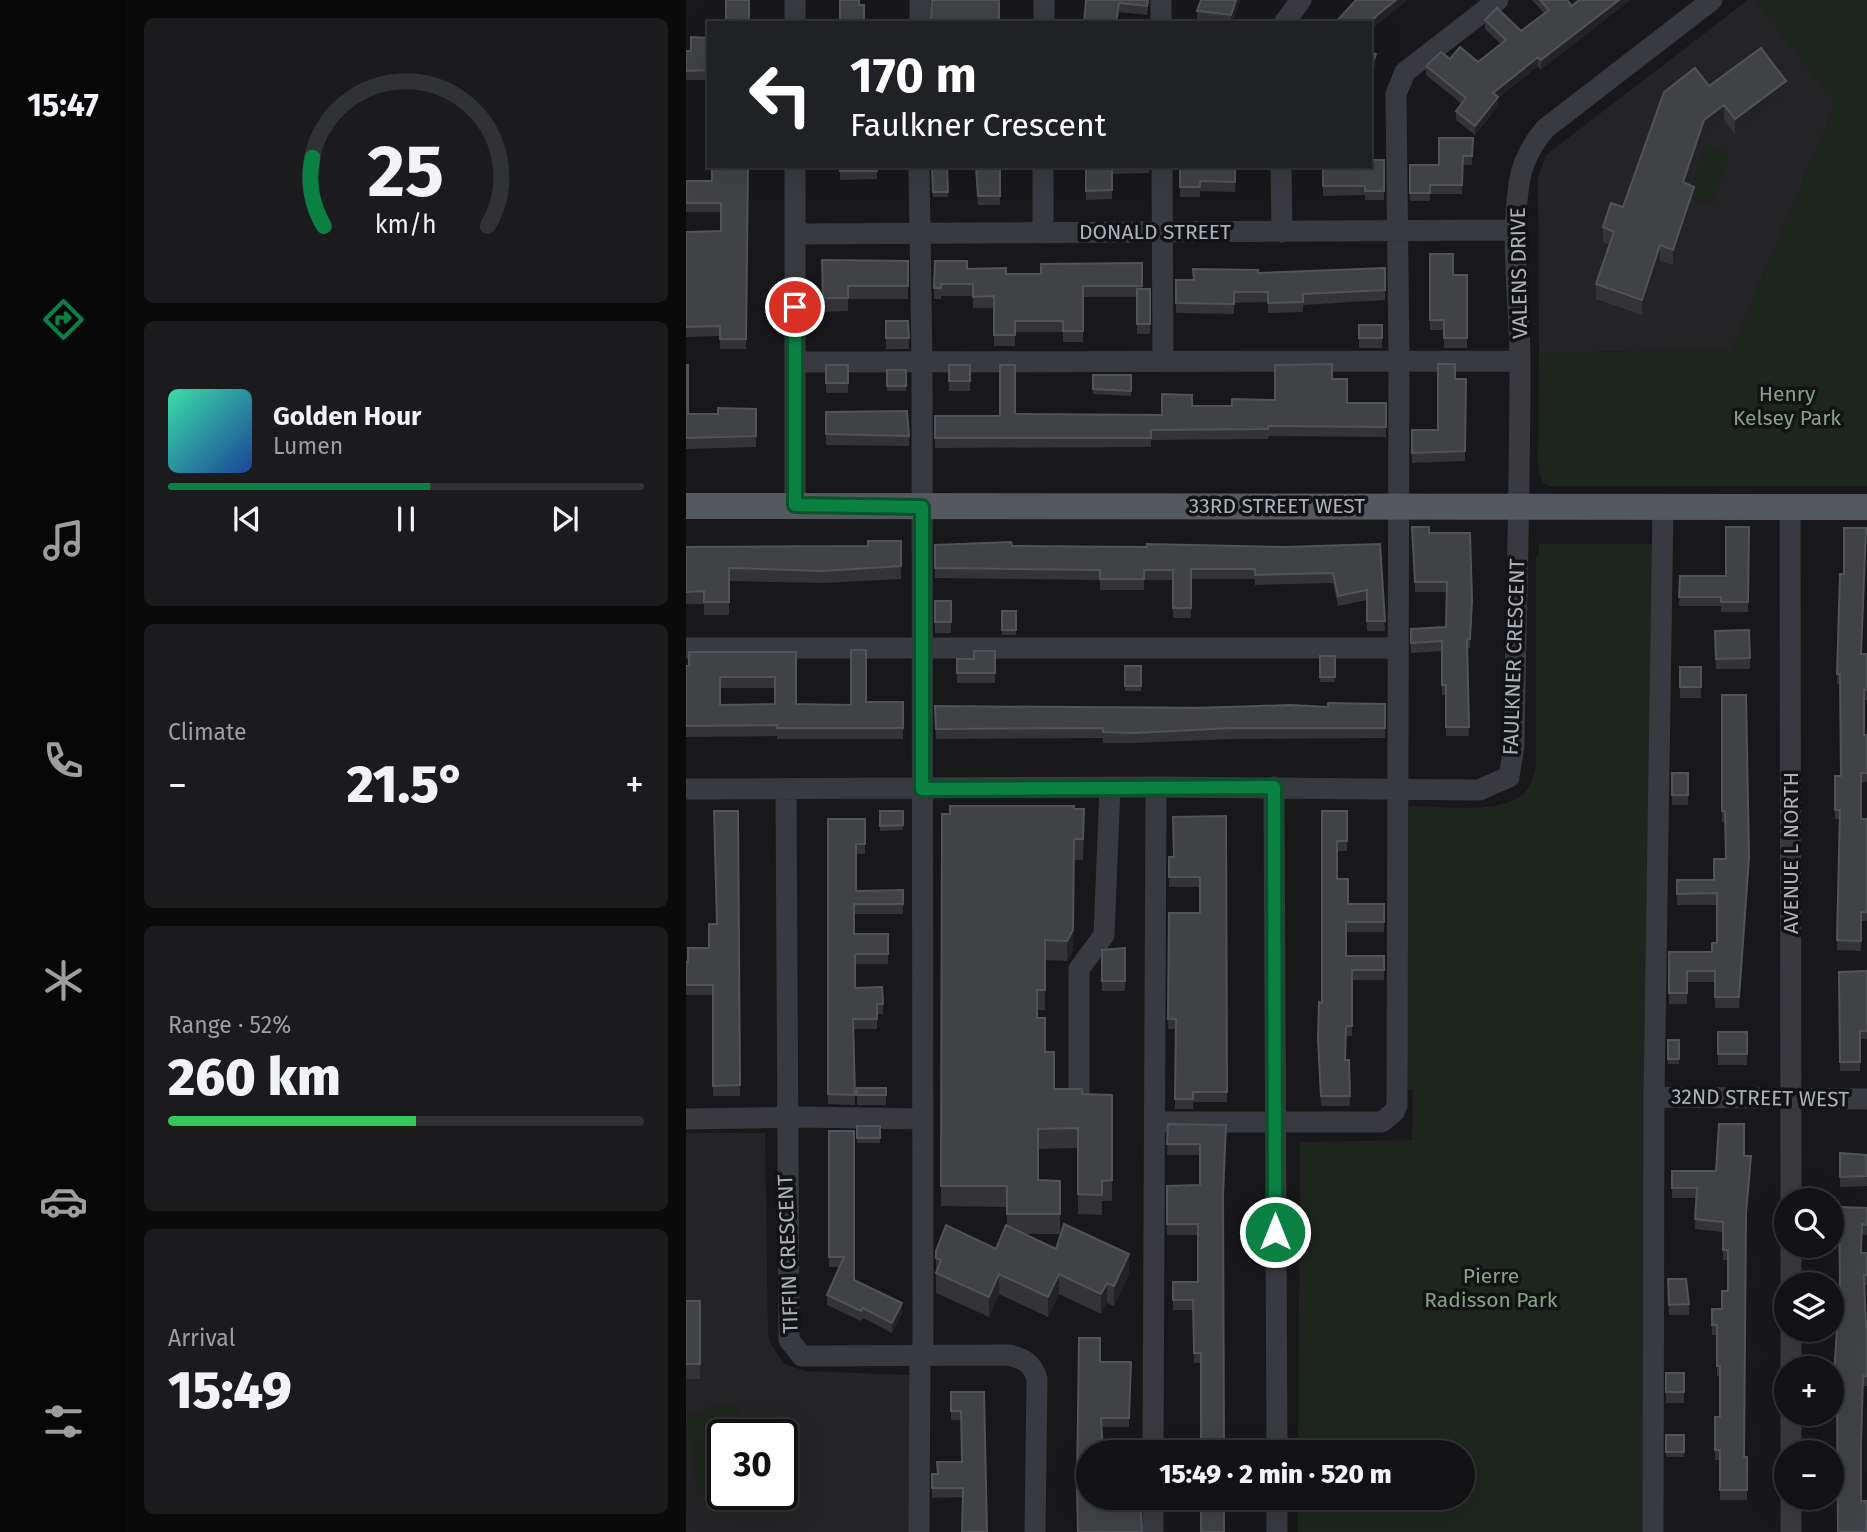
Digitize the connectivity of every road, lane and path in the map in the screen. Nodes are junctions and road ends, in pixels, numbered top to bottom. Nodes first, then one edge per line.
1 (795, 0) edge
2 (920, 0) edge
3 (1044, 0) edge
4 (1161, 0) edge
5 (1301, 0) edge
6 (1498, 0) edge
7 (1712, 0) edge
8 (795, 21) edge
9 (920, 21) edge
10 (1044, 21) edge
11 (1161, 21) edge
12 (1285, 21) edge
13 (795, 168) edge
14 (919, 168) edge
15 (1043, 168) edge
16 (1162, 168) edge
17 (1281, 168) edge
18 (1399, 230) junction
19 (1514, 230) junction
20 (919, 232) junction
21 (1043, 232) junction
22 (1162, 232) junction
23 (1282, 232) junction
24 (796, 234) junction
25 (1399, 360) junction
26 (922, 361) junction
27 (1163, 361) junction
28 (1520, 361) junction
29 (795, 362) junction
30 (795, 505) junction
31 (1790, 505) junction
32 (686, 506) edge
33 (1398, 506) junction
34 (1663, 506) junction
35 (922, 507) junction
36 (1867, 507) edge
37 (1519, 509) junction
38 (922, 647) junction
39 (686, 648) edge
40 (1398, 648) junction
41 (1110, 787) junction
42 (1156, 787) junction
43 (1274, 787) junction
44 (686, 789) edge
45 (786, 789) junction
46 (922, 789) junction
47 (1400, 789) junction
48 (1079, 1097) edge
49 (1654, 1097) junction
50 (1792, 1098) junction
51 (1867, 1099) edge
52 (785, 1117) junction
53 (686, 1119) edge
54 (922, 1119) junction
55 (1155, 1122) junction
56 (1274, 1122) junction
57 (1791, 1188) edge
58 (920, 1356) junction
59 (1153, 1440) edge
60 (1277, 1440) edge
61 (1153, 1510) edge
62 (1277, 1510) edge
63 (1791, 1510) edge
64 (919, 1532) edge
65 (1035, 1532) edge
66 (1153, 1532) edge
67 (1277, 1532) edge
68 (1653, 1532) edge
69 (1791, 1532) edge

1 - 8 street
2 - 9 street
3 - 10 street
4 - 11 street
5 - 12 street
6 - 18 street
7 - 19 street, VALENS DRIVE
13 - 24 street
14 - 20 street
15 - 21 street
16 - 22 street
17 - 23 street
18 - 19 street, DONALD STREET
18 - 23 street, DONALD STREET
18 - 25 street
19 - 28 street, VALENS DRIVE
20 - 21 street, DONALD STREET
20 - 24 street, DONALD STREET
20 - 26 street
21 - 22 street, DONALD STREET
22 - 23 street, DONALD STREET
22 - 27 street
24 - 29 street
25 - 27 street
25 - 28 street
25 - 33 street
26 - 27 street
26 - 29 street
26 - 35 street
28 - 37 street, VALENS DRIVE
29 - 30 street
30 - 32 main road, 33RD STREET WEST
30 - 35 main road, 33RD STREET WEST
31 - 34 main road, 33RD STREET WEST
31 - 36 main road, 33RD STREET WEST
31 - 50 street, AVENUE L NORTH
33 - 35 main road, 33RD STREET WEST
33 - 37 main road, 33RD STREET WEST
33 - 40 street
34 - 37 main road, 33RD STREET WEST
34 - 49 street
35 - 38 street
37 - 47 street, FAULKNER CRESCENT
38 - 39 street
38 - 40 street
38 - 46 street
40 - 47 street
41 - 42 street, FAULKNER CRESCENT
41 - 46 street, FAULKNER CRESCENT
41 - 48 street
42 - 43 street, FAULKNER CRESCENT
42 - 55 street
43 - 47 street, FAULKNER CRESCENT
43 - 56 street
44 - 45 street, FAULKNER CRESCENT
45 - 46 street, FAULKNER CRESCENT
45 - 52 street, TIFFIN CRESCENT
46 - 54 street
47 - 56 street
49 - 50 street, 32ND STREET WEST
49 - 68 street
50 - 51 street, 32ND STREET WEST
50 - 57 street, AVENUE L NORTH
52 - 53 street
52 - 54 street
52 - 58 street, TIFFIN CRESCENT
54 - 58 street
55 - 56 street
55 - 59 street
56 - 60 street
58 - 64 street
58 - 65 street, TIFFIN CRESCENT
61 - 66 street
62 - 67 street
63 - 69 street

